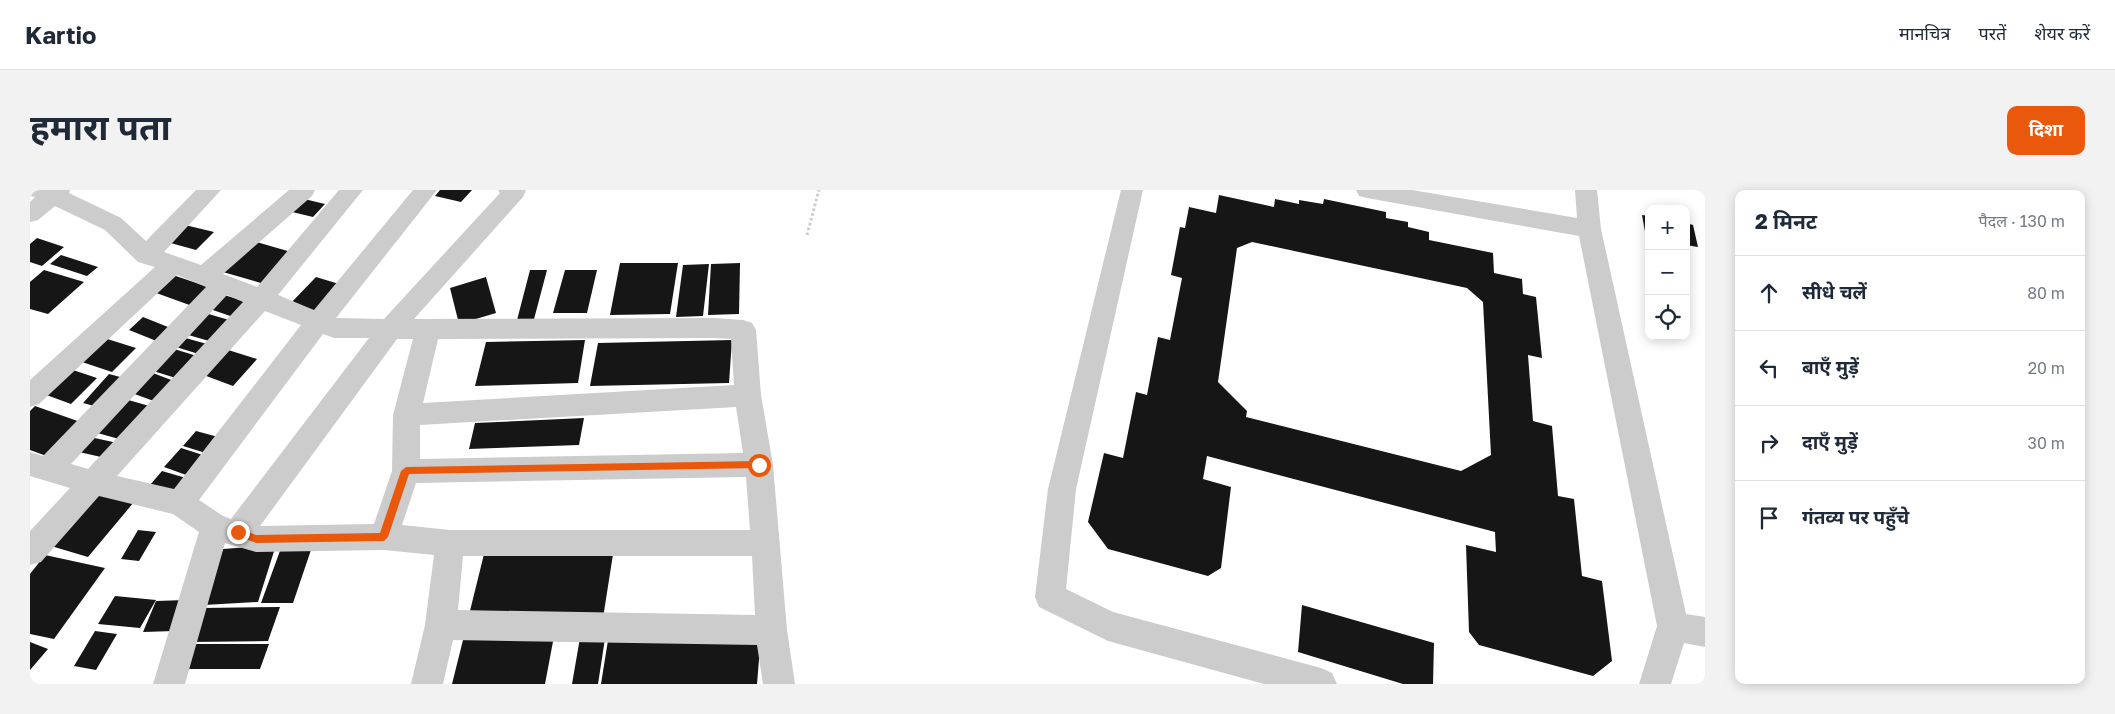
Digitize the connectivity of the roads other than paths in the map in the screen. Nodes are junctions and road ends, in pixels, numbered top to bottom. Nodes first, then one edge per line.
1 (210, 190) edge
2 (304, 190) edge
3 (352, 190) edge
4 (426, 190) edge
5 (509, 190) edge
6 (1132, 190) edge
7 (1367, 190) edge
8 (1586, 190) edge
9 (50, 192) edge
10 (30, 214) edge
11 (1589, 230) junction
12 (146, 256) junction
13 (174, 264) junction
14 (214, 280) junction
15 (261, 299) junction
16 (319, 321) junction
17 (390, 329) junction
18 (428, 330) junction
19 (748, 395) junction
20 (30, 396) edge
21 (407, 415) junction
22 (759, 465) junction
23 (39, 467) edge
24 (406, 471) junction
25 (95, 483) junction
26 (180, 503) junction
27 (226, 530) junction
28 (384, 537) junction
29 (450, 543) junction
30 (766, 543) junction
31 (30, 552) edge
32 (441, 625) junction
33 (1673, 626) junction
34 (770, 630) junction
35 (1705, 632) edge
36 (169, 684) edge
37 (427, 684) edge
38 (779, 684) edge
39 (1322, 684) edge
40 (1655, 684) edge

1 - 12 street
2 - 14 street
3 - 15 street
4 - 16 street
5 - 17 street
6 - 39 street
7 - 11 street
8 - 11 street
9 - 10 street
9 - 12 street
11 - 33 street
12 - 13 street
13 - 14 street
13 - 20 street
14 - 15 street
14 - 23 street
15 - 16 street
15 - 25 street
16 - 17 street
16 - 26 street
17 - 18 street
17 - 27 street
18 - 19 street
18 - 21 street
19 - 21 street
19 - 22 street
21 - 24 street
22 - 24 street
22 - 30 street
23 - 25 street
24 - 28 street
25 - 26 street
25 - 31 street
26 - 27 street
27 - 28 street
27 - 36 street
28 - 29 street
29 - 30 street
29 - 32 street
30 - 34 street
32 - 34 street
32 - 37 street
33 - 35 street
33 - 40 street
34 - 38 street

